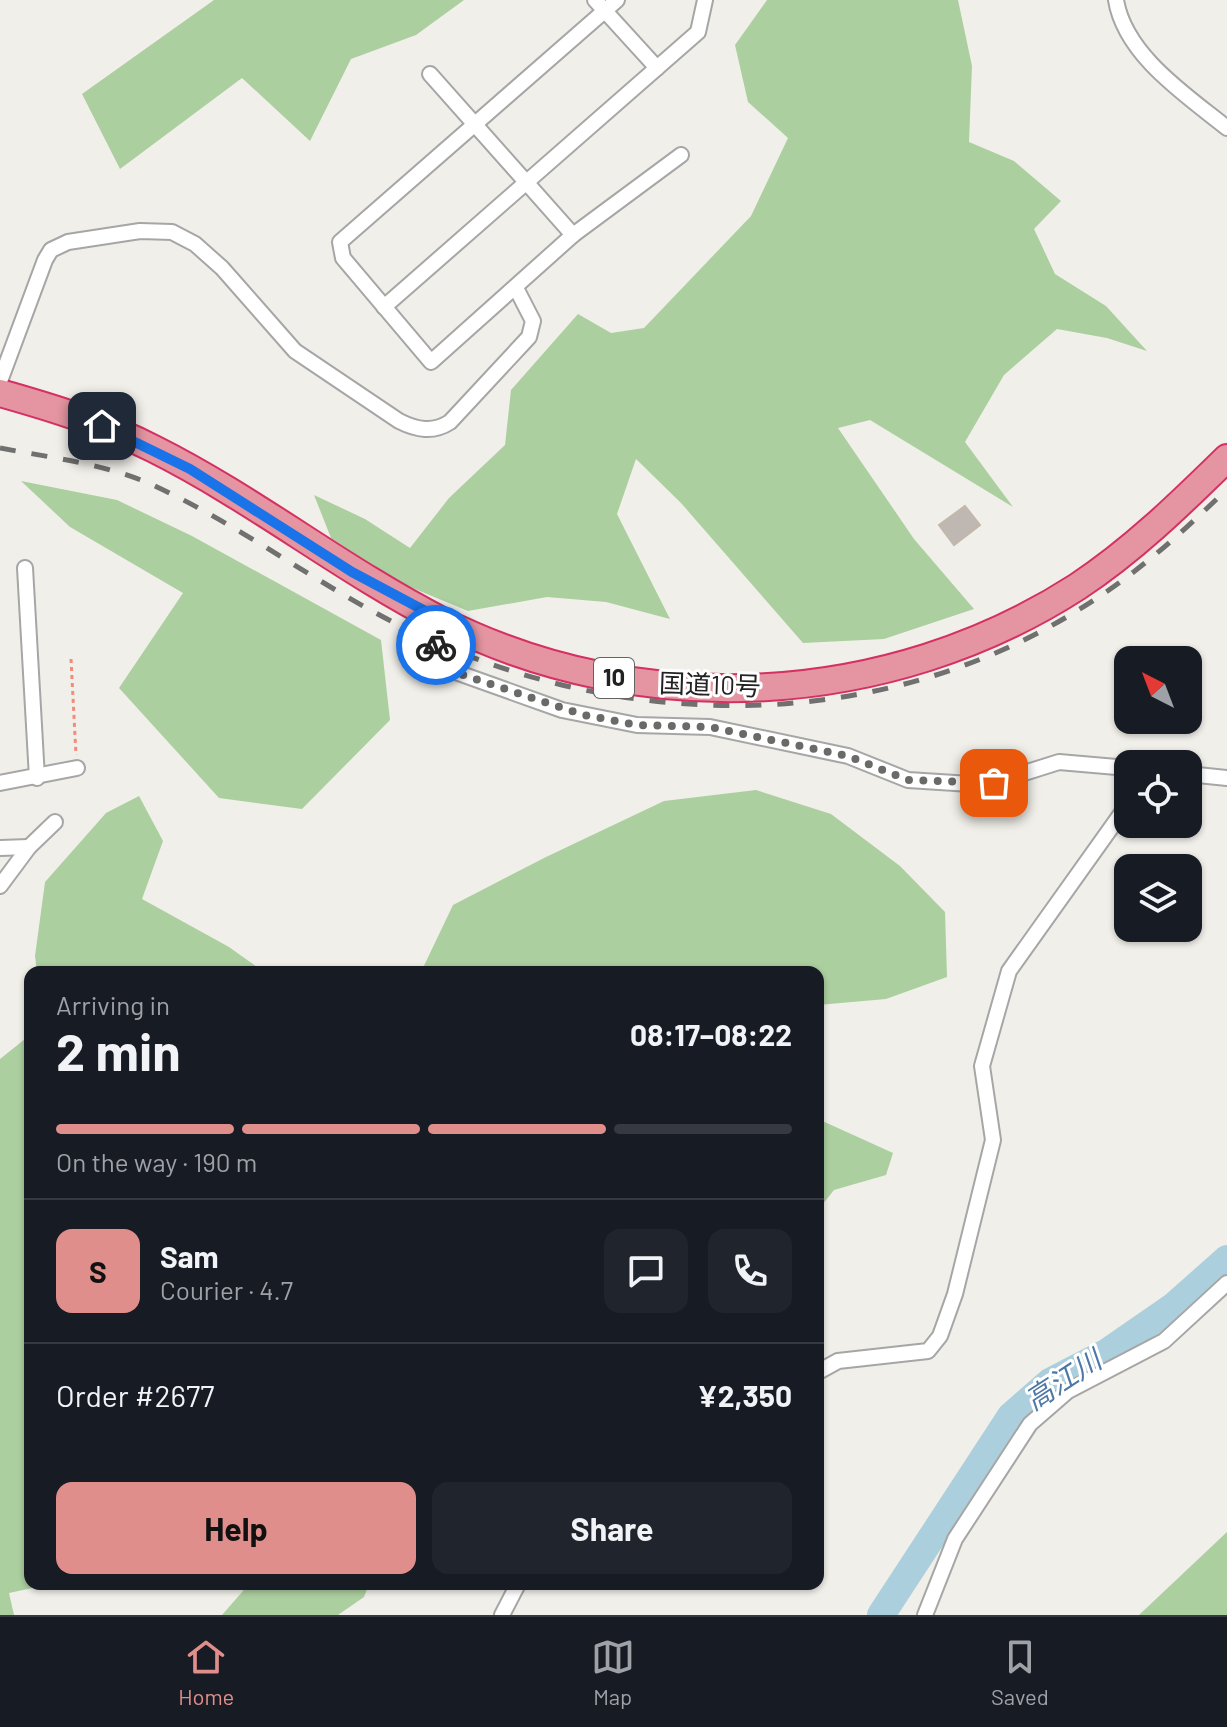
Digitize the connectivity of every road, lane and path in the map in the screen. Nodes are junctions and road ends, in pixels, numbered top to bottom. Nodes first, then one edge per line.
1 (617, 0) edge
2 (705, 0) edge
3 (1116, 0) edge
4 (600, 5) edge
5 (657, 68) junction
6 (430, 74) dead end
7 (475, 124) junction
8 (1227, 128) edge
9 (681, 155) dead end
10 (526, 182) junction
11 (573, 235) junction
12 (516, 288) junction
13 (384, 307) junction
14 (0, 381) edge
15 (0, 393) edge
16 (1227, 458) edge
17 (25, 568) dead end
18 (444, 621) junction
19 (71, 659) dead end
20 (1114, 767) edge
21 (77, 768) joint
22 (1202, 775) edge
23 (37, 778) junction
24 (1227, 778) edge
25 (0, 783) edge
26 (55, 822) dead end
27 (1114, 824) edge
28 (29, 847) junction
29 (0, 848) edge
30 (0, 886) edge
31 (1227, 1283) edge
32 (824, 1369) edge
33 (515, 1590) edge
34 (502, 1615) edge
35 (925, 1615) edge

1 - 4 street
2 - 5 street
3 - 8 street
4 - 5 street
4 - 7 street
5 - 10 street
6 - 7 street
7 - 10 street
7 - 13 street
9 - 11 street
10 - 11 street
10 - 13 street
11 - 12 street
12 - 13 street
12 - 14 street
15 - 18 highway, 国道10号 / 10
16 - 18 highway, 国道10号 / 10
17 - 23 street
18 - 20 street
19 - 21 path
21 - 23 street
22 - 24 street
23 - 25 street
26 - 28 street
27 - 32 street
28 - 29 street
28 - 30 street
31 - 35 street
33 - 34 street

